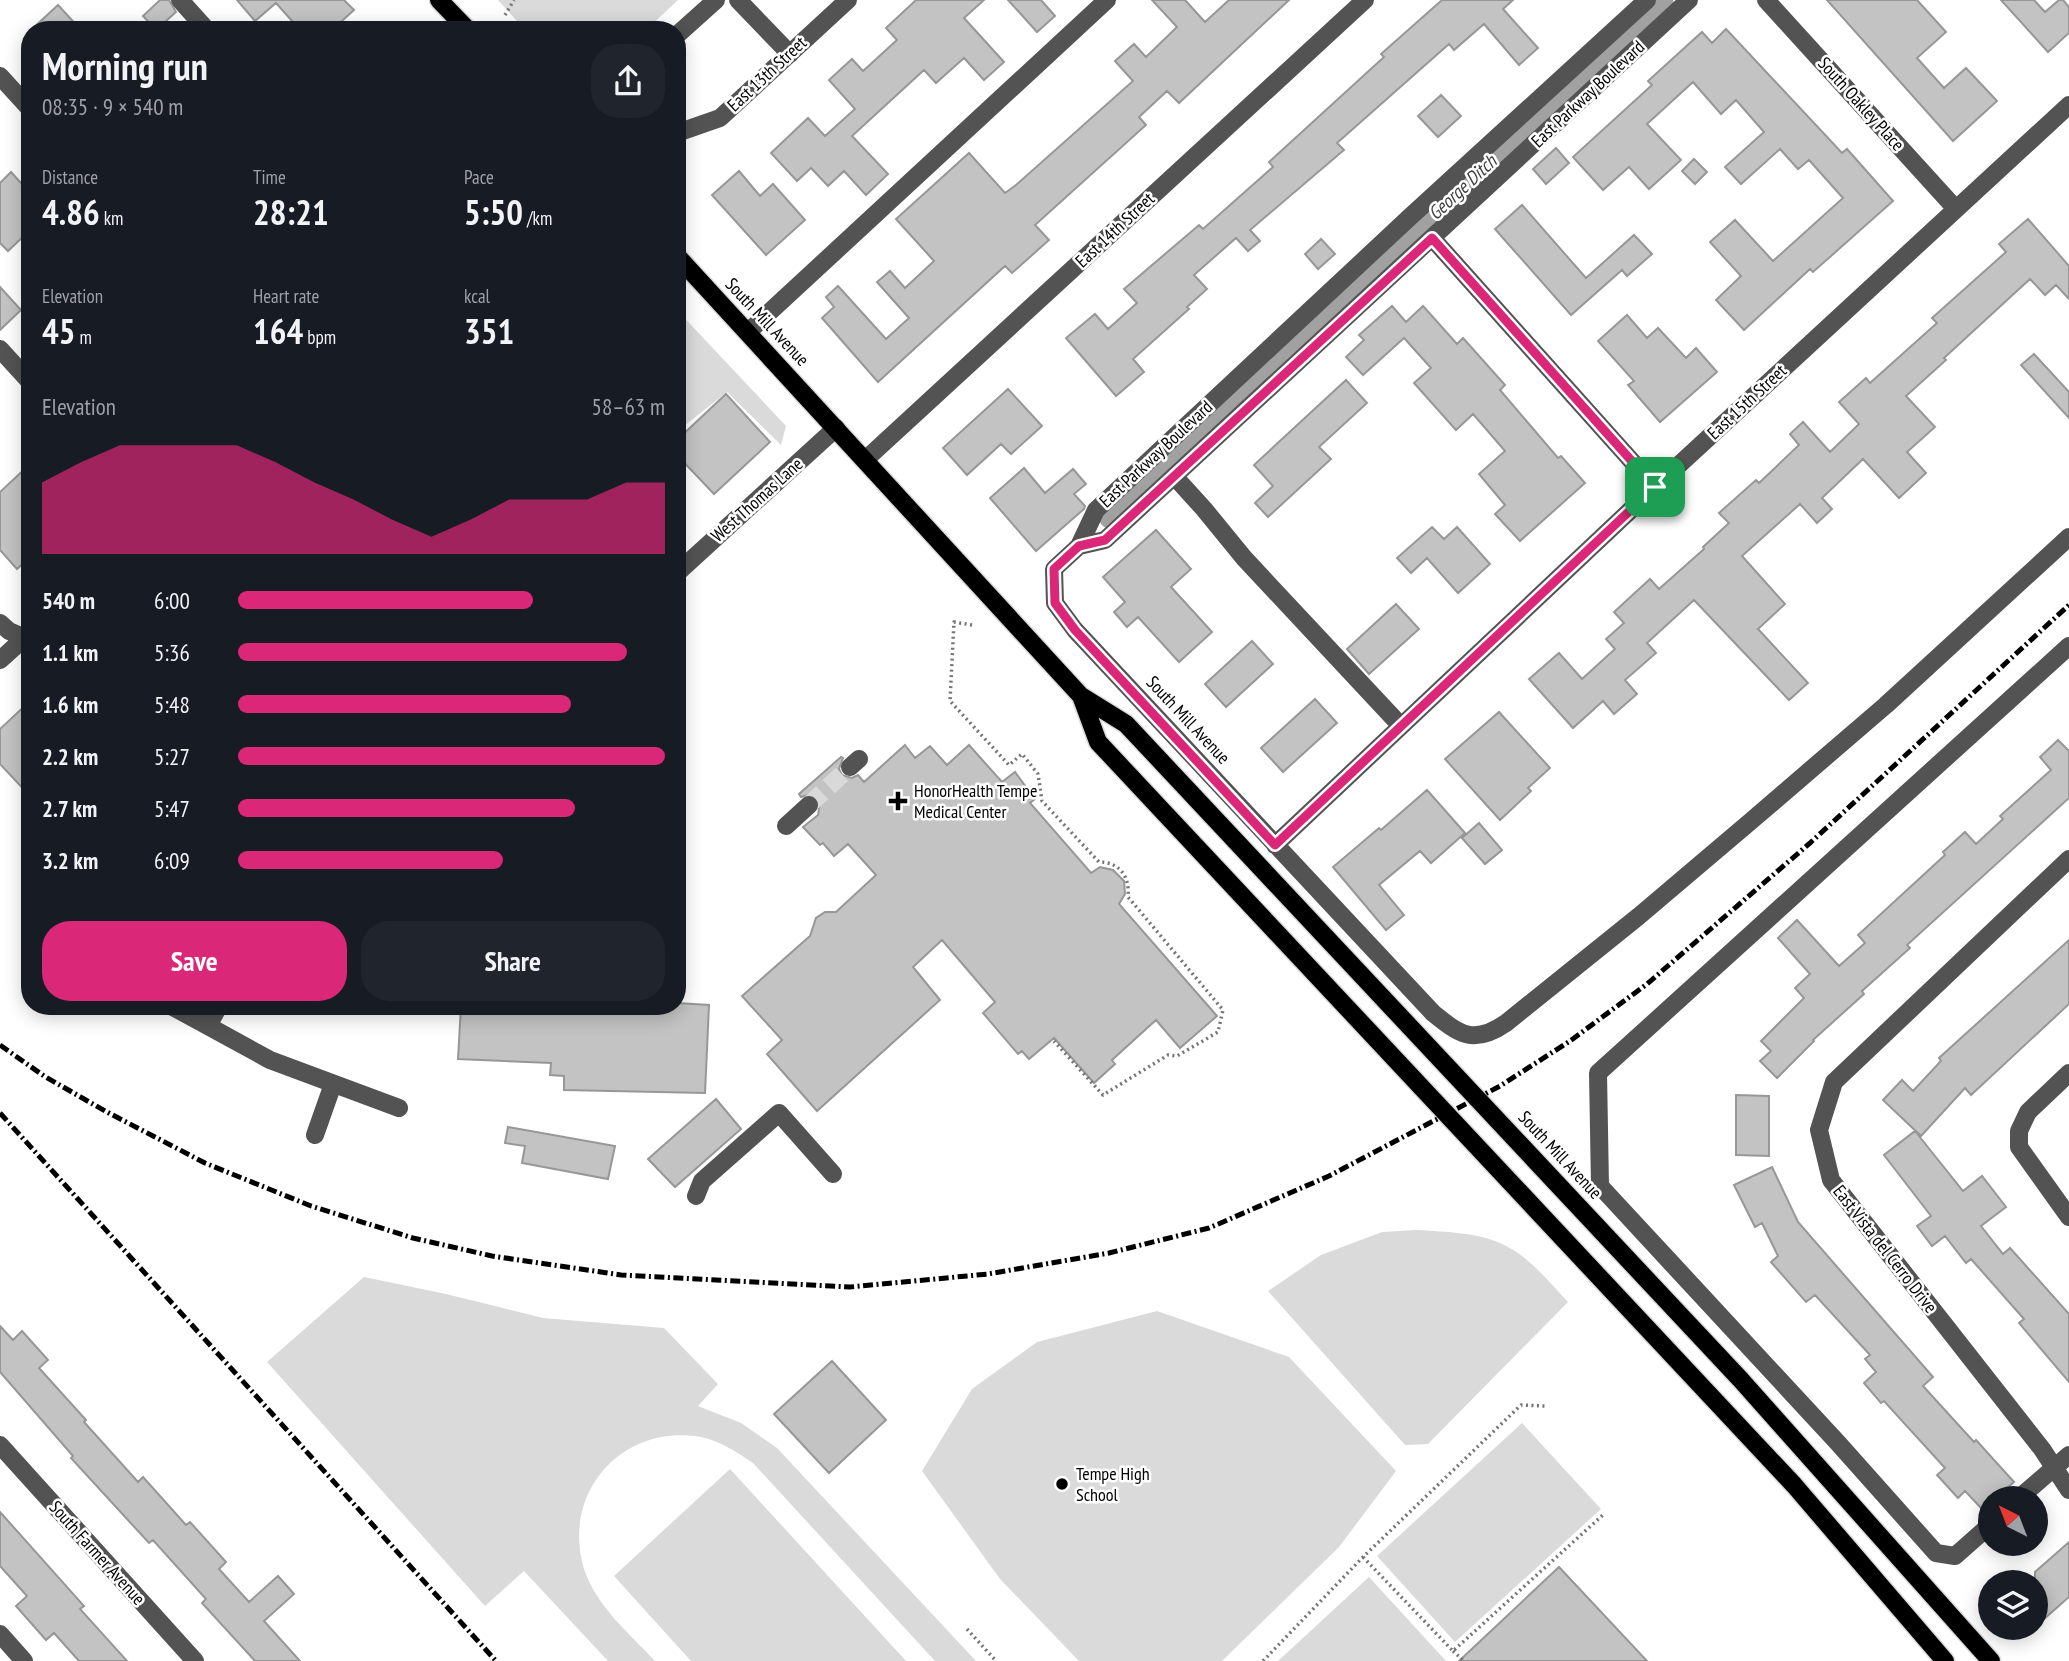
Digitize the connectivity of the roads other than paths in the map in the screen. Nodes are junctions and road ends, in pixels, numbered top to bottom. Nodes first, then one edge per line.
1 (180, 0) edge
2 (716, 0) edge
3 (738, 0) edge
4 (848, 0) edge
5 (1107, 0) edge
6 (1365, 0) edge
7 (1647, 0) edge
8 (1689, 0) edge
9 (1766, 0) edge
10 (442, 1) edge
11 (199, 21) edge
12 (457, 21) edge
13 (686, 27) edge
14 (790, 54) junction
15 (0, 76) edge
16 (21, 99) edge
17 (2069, 105) edge
18 (686, 130) edge
19 (1956, 209) junction
20 (1432, 238) junction
21 (686, 266) edge
22 (748, 332) junction
23 (0, 349) edge
24 (21, 372) edge
25 (836, 428) junction
26 (865, 460) junction
27 (1174, 476) junction
28 (1655, 487) junction
29 (2069, 537) edge
30 (1079, 546) junction
31 (686, 565) edge
32 (1055, 603) joint
33 (0, 623) edge
34 (21, 635) edge
35 (21, 643) edge
36 (2069, 646) edge
37 (0, 660) edge
38 (1081, 696) junction
39 (1401, 726) junction
40 (809, 805) tunnel mouth
41 (786, 826) dead end
42 (1275, 845) junction
43 (2069, 859) edge
44 (188, 1015) edge
45 (214, 1015) edge
46 (208, 1026) junction
47 (2069, 1073) edge
48 (333, 1084) junction
49 (400, 1108) dead end
50 (315, 1135) dead end
51 (833, 1174) dead end
52 (696, 1196) dead end
53 (2069, 1217) edge
54 (0, 1445) edge
55 (2069, 1455) edge
56 (2054, 1466) junction
57 (2032, 1486) edge
58 (2069, 1490) edge
59 (1978, 1536) edge
60 (0, 1634) edge
61 (24, 1661) edge
62 (195, 1661) edge
63 (1945, 1661) edge
64 (1991, 1661) edge

1 - 11 street
2 - 13 street
3 - 14 street
4 - 14 street, East 13th Street
5 - 22 street
6 - 26 street, East 14th Street
7 - 30 street, East Parkway Boulevard
8 - 20 street, East Parkway Boulevard
9 - 19 street, South Oakley Place
10 - 12 main road
14 - 18 street, East 13th Street
15 - 16 street
17 - 19 street, East 15th Street
19 - 28 street, East 15th Street
20 - 27 street, East Parkway Boulevard
20 - 28 street
21 - 22 main road, South Mill Avenue
22 - 25 main road, South Mill Avenue
23 - 24 street
25 - 26 main road, South Mill Avenue
25 - 31 street, West Thomas Lane
26 - 38 main road, South Mill Avenue
27 - 30 street, East Parkway Boulevard
27 - 39 street
28 - 39 street, East 15th Street
29 - 42 street, South Mill Avenue
30 - 32 street, East Parkway Boulevard
32 - 42 street, South Mill Avenue
33 - 34 street
35 - 37 street
36 - 59 street
38 - 63 main road, South Mill Avenue
38 - 64 main road, South Mill Avenue
39 - 42 street, East 15th Street
40 - 41 street
43 - 56 street, East Vista del Cerro Drive
44 - 46 street
45 - 46 street
46 - 48 street
47 - 53 street
48 - 49 street
48 - 50 street
51 - 52 street
54 - 62 street, South Farmer Avenue
55 - 56 street
56 - 57 street
56 - 58 street, East Vista del Cerro Drive
60 - 61 street

